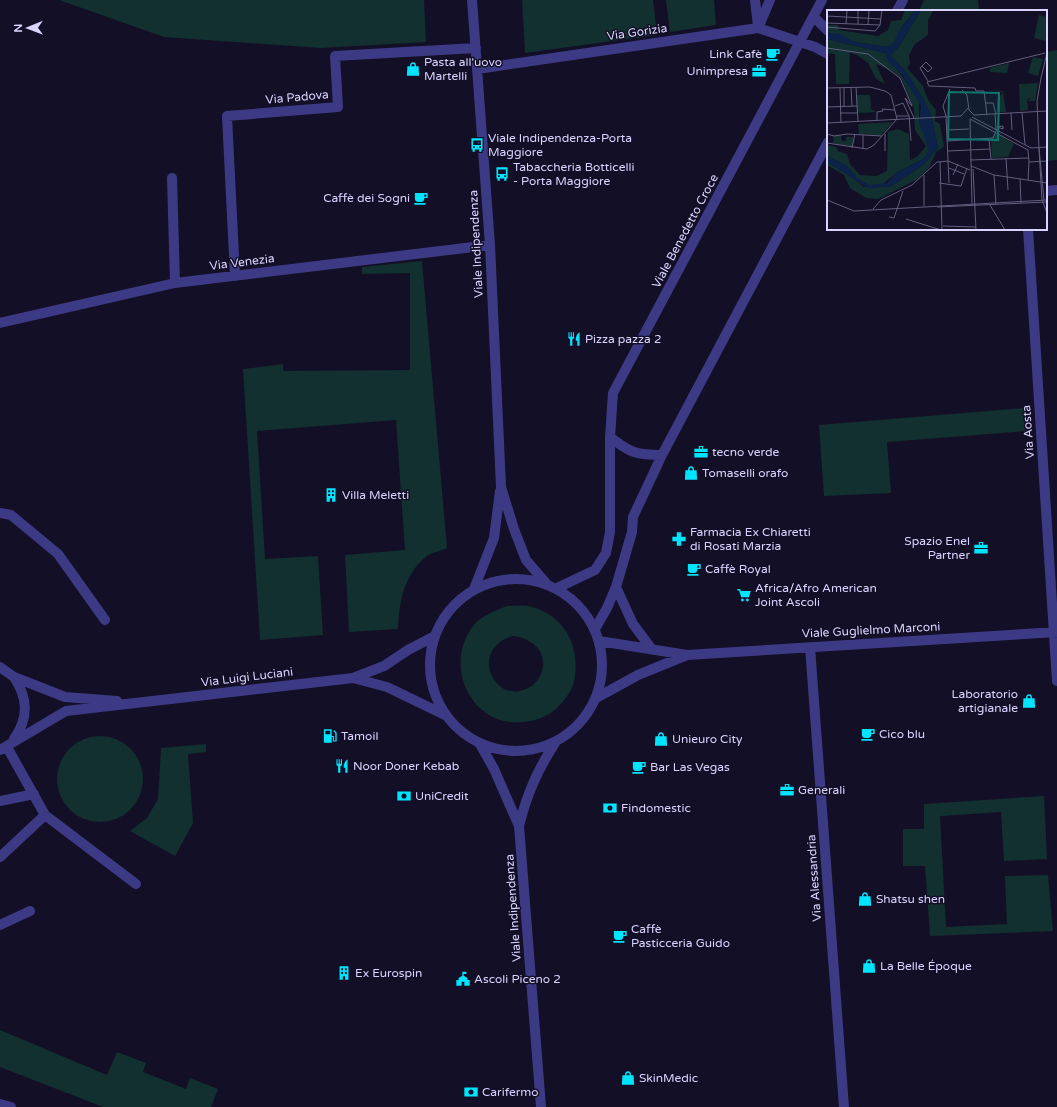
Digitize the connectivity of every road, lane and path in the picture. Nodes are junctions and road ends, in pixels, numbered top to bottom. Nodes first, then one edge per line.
1 (472, 0) edge
2 (755, 0) edge
3 (770, 0) edge
4 (822, 0) edge
5 (903, 0) edge
6 (898, 10) edge
7 (814, 17) junction
8 (758, 28) junction
9 (827, 30) edge
10 (799, 43) junction
11 (476, 48) junction
12 (827, 53) edge
13 (477, 69) junction
14 (827, 144) edge
15 (172, 178) dead end
16 (1057, 190) edge
17 (1047, 191) edge
18 (1028, 230) edge
19 (490, 245) junction
20 (235, 276) junction
21 (175, 283) junction
22 (0, 323) edge
23 (610, 437) junction
24 (662, 455) junction
25 (501, 487) junction
26 (0, 513) edge
27 (546, 583) junction
28 (616, 587) junction
29 (557, 588) junction
30 (474, 589) junction
31 (104, 620) dead end
32 (595, 629) junction
33 (1055, 632) edge
34 (434, 637) junction
35 (599, 641) junction
36 (810, 647) junction
37 (651, 648) junction
38 (688, 655) junction
39 (0, 668) edge
40 (14, 677) junction
41 (353, 678) junction
42 (1057, 681) edge
43 (596, 698) junction
44 (145, 703) junction
45 (445, 715) junction
46 (554, 743) junction
47 (480, 744) junction
48 (4, 748) edge
49 (34, 794) junction
50 (0, 801) edge
51 (45, 815) junction
52 (519, 826) junction
53 (0, 857) edge
54 (136, 884) dead end
55 (30, 912) dead end
56 (0, 925) edge
57 (0, 1104) edge
58 (11, 1107) edge
59 (541, 1107) edge
60 (844, 1107) edge

1 - 11 street, Viale Indipendenza
2 - 8 street
3 - 8 street
4 - 7 street, Viale Benedetto Croce
5 - 6 street
7 - 9 street
7 - 10 street, Viale Benedetto Croce
8 - 10 street, Via Gorizia
8 - 13 street, Via Gorizia
10 - 12 street
10 - 23 street, Viale Benedetto Croce
11 - 13 street, Viale Indipendenza
11 - 20 street, Via Padova
13 - 19 street, Viale Indipendenza
14 - 24 street
15 - 21 street
16 - 17 street
18 - 33 street, Via Aosta
19 - 20 street, Via Venezia
19 - 25 street, Viale Indipendenza
20 - 21 street, Via Venezia
21 - 22 street, Via Venezia
23 - 24 street
23 - 29 street, Viale Benedetto Croce
24 - 28 street
25 - 27 street, Viale Indipendenza
25 - 30 street, Viale Indipendenza
26 - 31 street
27 - 29 street, Viale Indipendenza
27 - 30 street, Viale Indipendenza
28 - 32 street
28 - 37 street
29 - 32 street, Viale Indipendenza
30 - 34 street, Viale Indipendenza
32 - 35 street, Viale Indipendenza
33 - 36 street, Viale Guglielmo Marconi
33 - 42 street, Via Aosta
34 - 41 street, Via Luigi Luciani
34 - 45 street, Viale Indipendenza
35 - 37 street, Viale Guglielmo Marconi
35 - 43 street, Viale Indipendenza
36 - 38 street, Viale Guglielmo Marconi
36 - 60 street, Via Alessandria
37 - 38 street, Viale Guglielmo Marconi
38 - 43 street, Viale Guglielmo Marconi
39 - 40 street
40 - 44 street
40 - 48 street
41 - 44 street, Via Luigi Luciani
41 - 45 street, Via Luigi Luciani
43 - 46 street, Viale Indipendenza
44 - 48 street
45 - 47 street, Viale Indipendenza
46 - 47 street, Viale Indipendenza
46 - 52 street, Viale Indipendenza
47 - 52 street, Viale Indipendenza
48 - 49 street
49 - 50 street
49 - 51 street
51 - 53 street
51 - 54 street
52 - 59 street, Viale Indipendenza
55 - 56 street
57 - 58 street

